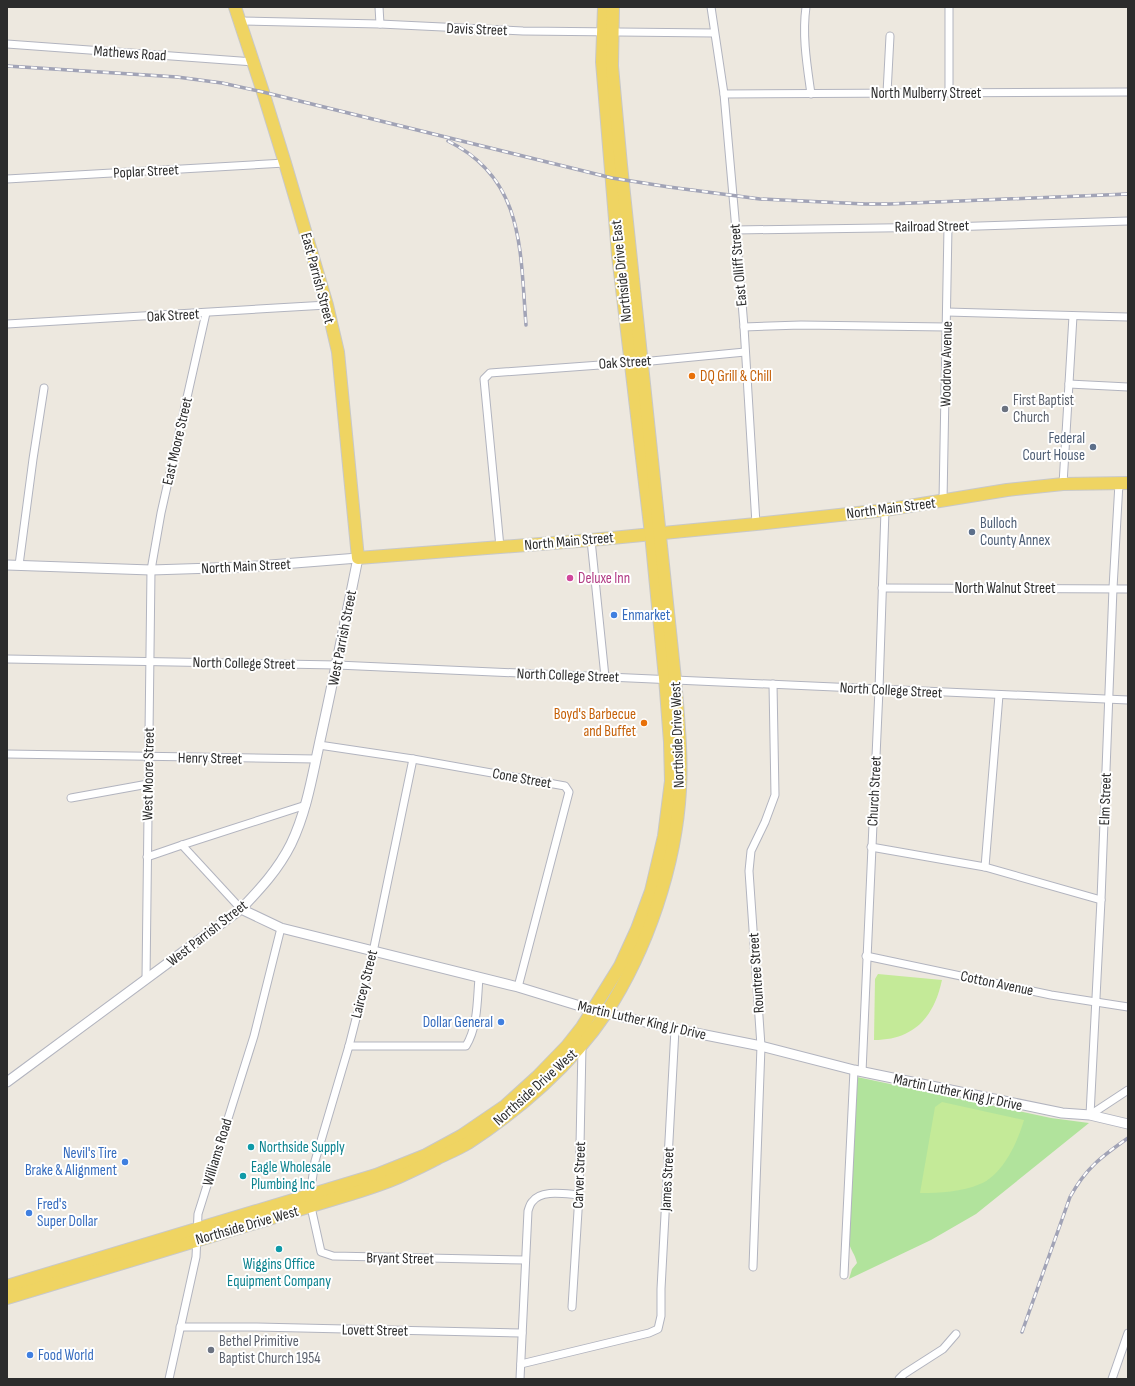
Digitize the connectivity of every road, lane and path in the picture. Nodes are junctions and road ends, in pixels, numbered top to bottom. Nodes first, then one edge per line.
1 (235, 7) edge
2 (379, 7) edge
3 (604, 7) edge
4 (613, 7) edge
5 (711, 7) edge
6 (806, 7) edge
7 (949, 7) edge
8 (241, 21) junction
9 (380, 24) junction
10 (607, 32) junction
11 (714, 33) junction
12 (890, 36) dead end
13 (7, 44) edge
14 (254, 62) junction
15 (949, 92) junction
16 (1128, 92) edge
17 (887, 93) junction
18 (724, 94) junction
19 (811, 94) junction
20 (285, 163) junction
21 (7, 179) edge
22 (1128, 220) edge
23 (948, 226) junction
24 (736, 230) junction
25 (327, 305) junction
26 (947, 312) junction
27 (206, 313) junction
28 (1073, 316) junction
29 (1128, 317) edge
30 (7, 324) edge
31 (744, 327) junction
32 (946, 327) junction
33 (745, 352) junction
34 (636, 362) junction
35 (1069, 384) junction
36 (1128, 387) edge
37 (44, 388) dead end
38 (1123, 483) edge
39 (1063, 484) junction
40 (943, 501) junction
41 (885, 510) junction
42 (756, 524) junction
43 (655, 534) junction
44 (591, 540) junction
45 (500, 547) junction
46 (358, 558) junction
47 (7, 565) edge
48 (19, 565) junction
49 (151, 570) junction
50 (882, 588) junction
51 (1113, 588) junction
52 (1128, 589) edge
53 (7, 659) edge
54 (150, 662) junction
55 (337, 665) junction
56 (605, 676) junction
57 (670, 679) junction
58 (773, 684) junction
59 (879, 689) junction
60 (999, 694) junction
61 (1109, 699) junction
62 (1128, 700) edge
63 (319, 745) junction
64 (7, 754) edge
65 (149, 757) junction
66 (316, 759) junction
67 (413, 759) junction
68 (148, 784) junction
69 (71, 798) dead end
70 (306, 805) junction
71 (182, 844) junction
72 (871, 847) junction
73 (147, 857) junction
74 (985, 867) junction
75 (1101, 900) junction
76 (241, 909) junction
77 (281, 928) junction
78 (373, 952) junction
79 (866, 956) junction
80 (479, 978) junction
81 (146, 979) junction
82 (518, 987) junction
83 (1095, 1002) junction
84 (1128, 1007) edge
85 (593, 1010) junction
86 (606, 1013) junction
87 (675, 1029) junction
88 (582, 1044) junction
89 (349, 1046) junction
90 (761, 1046) junction
91 (858, 1071) junction
92 (7, 1082) edge
93 (1128, 1090) edge
94 (1090, 1115) junction
95 (1128, 1124) edge
96 (579, 1195) junction
97 (310, 1201) junction
98 (196, 1235) junction
99 (525, 1260) junction
100 (753, 1267) dead end
101 (844, 1274) dead end
102 (7, 1286) edge
103 (7, 1298) edge
104 (572, 1307) dead end
105 (180, 1327) junction
106 (522, 1333) junction
107 (1128, 1333) edge
108 (956, 1334) dead end
109 (521, 1364) junction
110 (169, 1379) edge
111 (520, 1379) edge
112 (899, 1379) edge
113 (1112, 1379) edge

1 - 8 main road, East Parrish Street
2 - 9 street
3 - 10 main road, Northside Drive East
4 - 10 main road, Northside Drive East
5 - 11 street, East Olliff Street
6 - 19 street
7 - 15 street
8 - 9 street, Davis Street
8 - 14 main road, East Parrish Street
9 - 10 street, Davis Street
10 - 11 street, Davis Street
10 - 34 main road, Northside Drive East
11 - 18 street, East Olliff Street
12 - 17 street
13 - 14 street, Mathews Road
14 - 20 main road, East Parrish Street
15 - 16 street, North Mulberry Street
15 - 17 street, North Mulberry Street
17 - 19 street, North Mulberry Street
18 - 19 street, North Mulberry Street
18 - 24 street, East Olliff Street
20 - 21 street, Poplar Street
20 - 25 main road, East Parrish Street
22 - 23 street, Railroad Street
23 - 24 street, Railroad Street
23 - 26 street, Woodrow Avenue
24 - 31 street, East Olliff Street
25 - 27 street, Oak Street
25 - 46 main road, East Parrish Street
26 - 28 street
26 - 32 street, Woodrow Avenue
27 - 30 street, Oak Street
27 - 49 street, East Moore Street
28 - 29 street
28 - 35 street
31 - 32 street
31 - 33 street, East Olliff Street
32 - 40 street, Woodrow Avenue
33 - 34 street, Oak Street
33 - 42 street, East Olliff Street
34 - 43 main road, Northside Drive East
34 - 45 street, Oak Street
35 - 36 street
35 - 39 street
37 - 48 street
38 - 39 main road, North Main Street
38 - 51 street, Elm Street
39 - 40 main road, North Main Street
40 - 41 main road, North Main Street
41 - 42 main road, North Main Street
41 - 50 street, Church Street
42 - 43 main road, North Main Street
43 - 44 main road, North Main Street
43 - 57 main road, Northside Drive West
44 - 45 main road, North Main Street
44 - 56 street
45 - 46 main road, North Main Street
46 - 49 street, North Main Street
46 - 55 street, West Parrish Street
47 - 48 street, North Main Street
48 - 49 street, North Main Street
49 - 54 street, West Moore Street
50 - 51 street, North Walnut Street
50 - 59 street, Church Street
51 - 52 street, North Walnut Street
51 - 61 street, Elm Street
53 - 54 street, North College Street
54 - 55 street, North College Street
54 - 65 street, West Moore Street
55 - 56 street, North College Street
55 - 63 street, West Parrish Street
56 - 57 street, North College Street
57 - 58 street, North College Street
57 - 85 main road, Northside Drive West
57 - 86 main road, Northside Drive West
58 - 59 street, North College Street
58 - 90 street, Rountree Street
59 - 60 street, North College Street
59 - 72 street, Church Street
60 - 61 street, North College Street
60 - 74 street
61 - 62 street, North College Street
61 - 75 street, Elm Street
63 - 66 street, West Parrish Street
63 - 67 street, Cone Street
64 - 65 street, Henry Street
65 - 66 street, Henry Street
65 - 68 street, West Moore Street
66 - 70 street, West Parrish Street
67 - 78 street, Laircey Street
67 - 82 street, Cone Street
68 - 69 street
68 - 73 street, West Moore Street
70 - 71 street
70 - 76 street, West Parrish Street
71 - 73 street
71 - 76 street, Martin Luther King Jr Drive
72 - 74 street
72 - 79 street, Church Street
73 - 81 street, West Moore Street
74 - 75 street
75 - 83 street, Elm Street
76 - 77 street, Martin Luther King Jr Drive
76 - 81 street, West Parrish Street
77 - 78 street, Martin Luther King Jr Drive
77 - 98 street, Williams Road
78 - 80 street, Martin Luther King Jr Drive
78 - 89 street, Laircey Street
79 - 83 street, Cotton Avenue
79 - 91 street, Church Street
80 - 82 street, Martin Luther King Jr Drive
80 - 89 street
81 - 92 street, West Parrish Street
82 - 85 street, Martin Luther King Jr Drive
83 - 84 street, Cotton Avenue
83 - 94 street, Elm Street
85 - 86 street, Martin Luther King Jr Drive
85 - 97 main road, Northside Drive West
86 - 87 street, Martin Luther King Jr Drive
86 - 88 main road, Northside Drive West
87 - 90 street, Martin Luther King Jr Drive
87 - 109 street, James Street
88 - 96 street, Carver Street
88 - 97 main road, Northside Drive West
89 - 97 street, Laircey Street
90 - 91 street, Martin Luther King Jr Drive
90 - 100 street, Rountree Street
91 - 94 street, Martin Luther King Jr Drive
91 - 101 street, Church Street
93 - 94 street
94 - 95 street, Martin Luther King Jr Drive
96 - 99 street
96 - 104 street, Carver Street
97 - 98 main road, Northside Drive West
97 - 99 street, Bryant Street
98 - 102 main road, Northside Drive West
98 - 103 main road, Northside Drive West
98 - 105 street, Williams Road
99 - 106 street
105 - 106 street, Lovett Street
105 - 110 street, Williams Road
106 - 109 street
107 - 113 street
108 - 112 street
109 - 111 street

